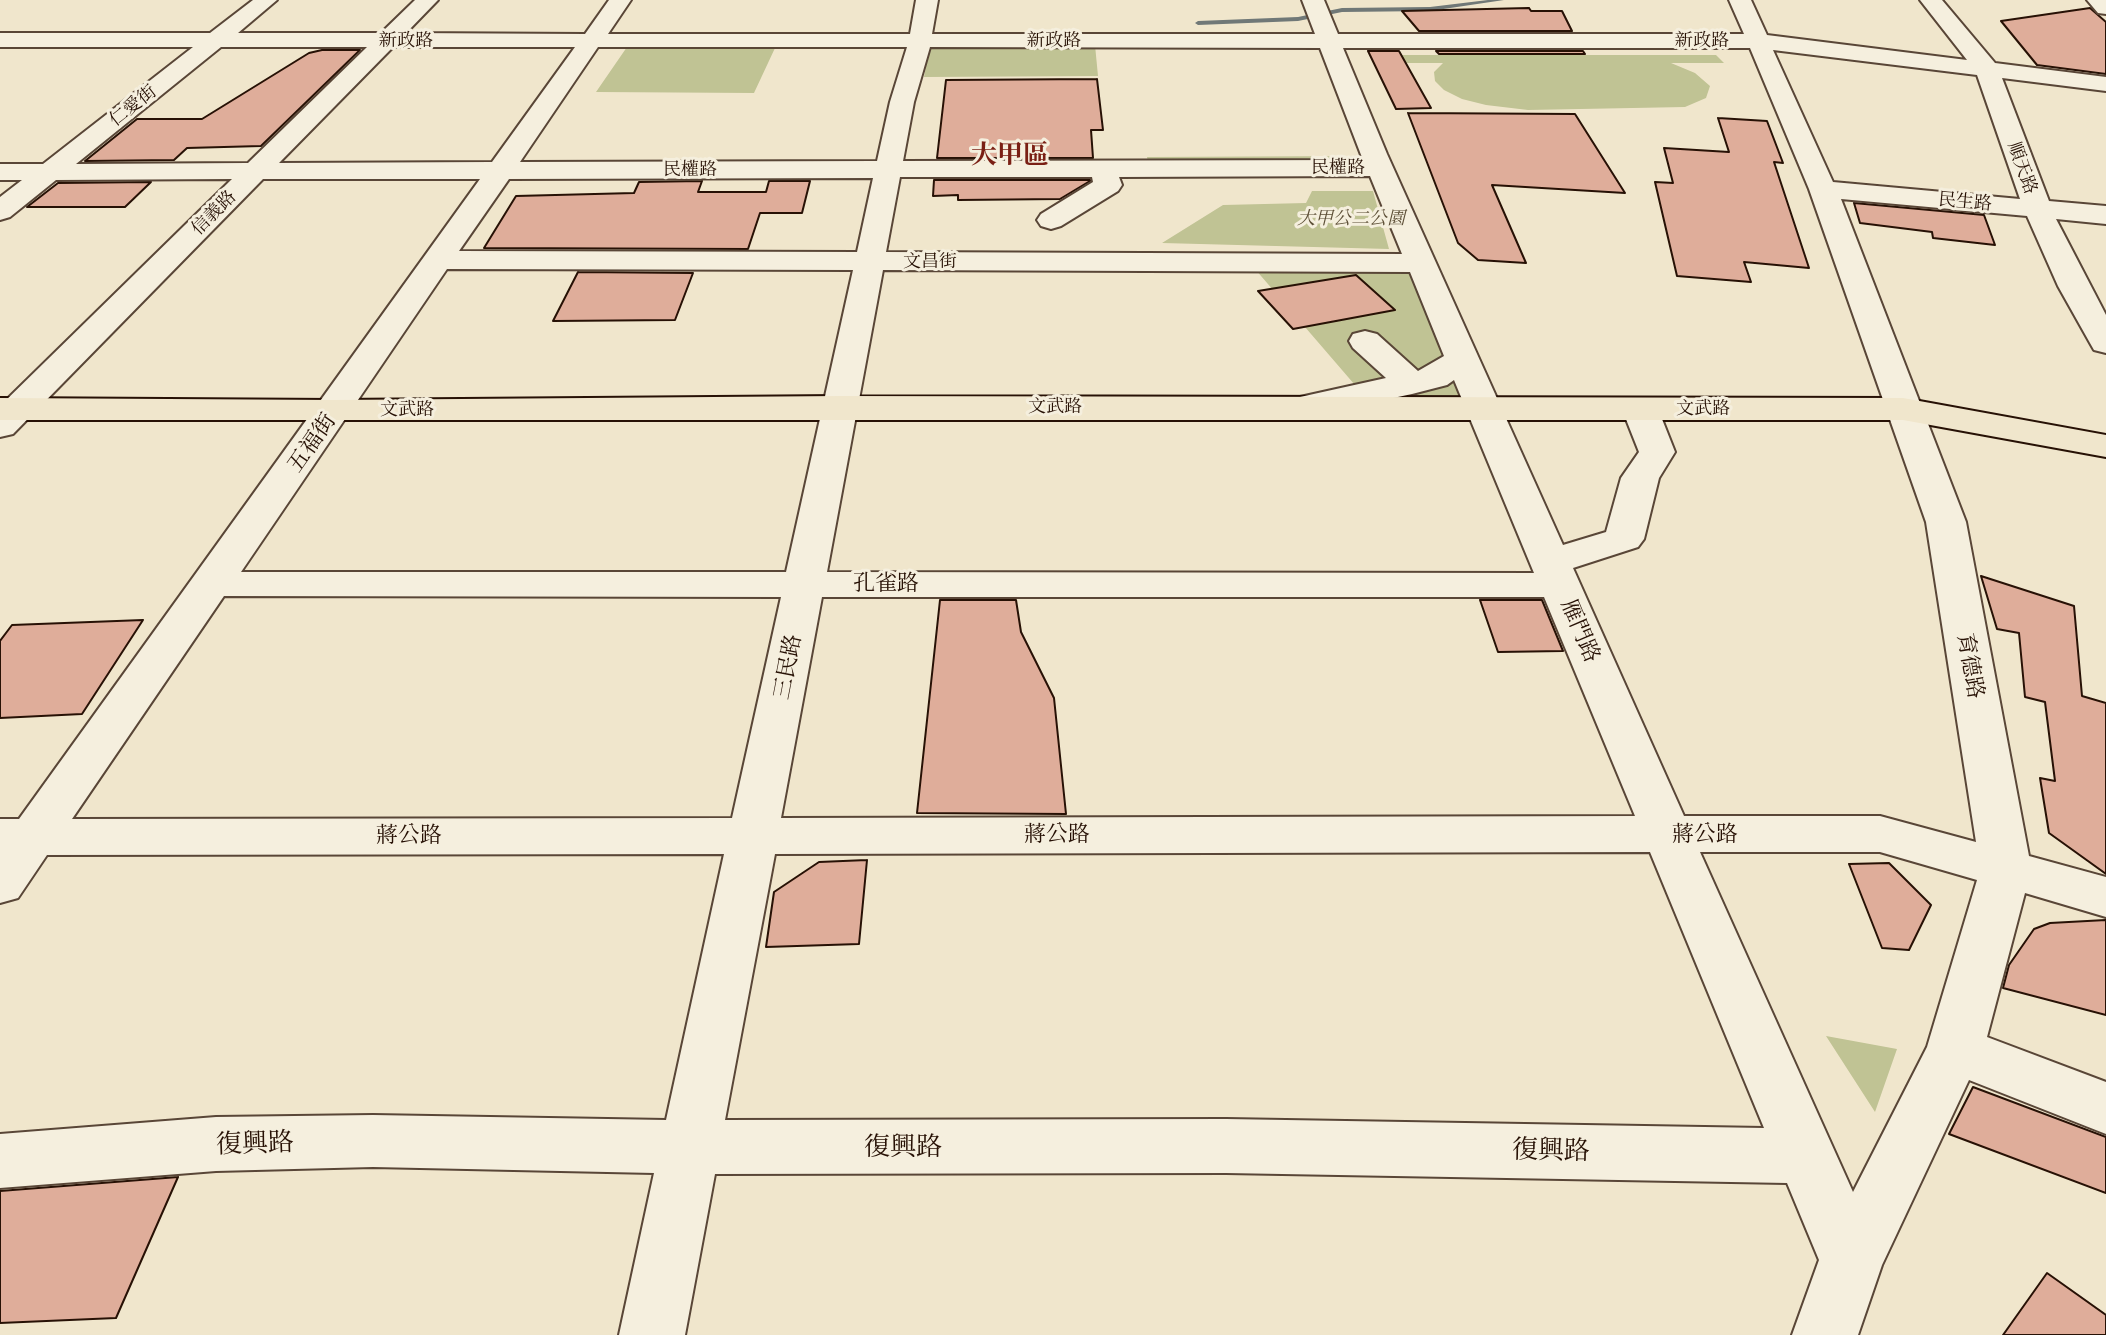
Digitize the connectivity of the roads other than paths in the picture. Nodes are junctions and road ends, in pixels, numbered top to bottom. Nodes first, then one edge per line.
1 (266, 0) edge
2 (427, 0) edge
3 (620, 0) edge
4 (927, 0) edge
5 (1313, 0) edge
6 (1740, 0) edge
7 (1931, 0) edge
8 (2098, 0) edge
9 (2106, 8) edge
10 (0, 40) edge
11 (215, 41) junction
12 (386, 41) junction
13 (592, 41) junction
14 (920, 41) junction
15 (1331, 41) junction
16 (1759, 41) junction
17 (1987, 69) junction
18 (2106, 84) edge
19 (0, 161) edge
20 (1377, 161) junction
21 (891, 164) junction
22 (1122, 164) junction
23 (506, 165) junction
24 (57, 166) junction
25 (262, 166) junction
26 (0, 172) edge
27 (1823, 189) junction
28 (2037, 208) junction
29 (0, 211) edge
30 (2106, 215) edge
31 (1051, 220) dead end
32 (440, 260) junction
33 (871, 262) junction
34 (1421, 263) junction
35 (1365, 341) dead end
36 (2106, 343) edge
37 (1462, 359) junction
38 (1412, 384) junction
39 (840, 407) junction
40 (1294, 408) junction
41 (1483, 408) junction
42 (1640, 409) junction
43 (1903, 409) junction
44 (335, 411) junction
45 (6, 415) edge
46 (2106, 446) edge
47 (1555, 574) junction
48 (212, 584) junction
49 (804, 584) junction
50 (1668, 835) junction
51 (753, 836) junction
52 (17, 837) edge
53 (2006, 869) junction
54 (0, 884) edge
55 (2106, 897) edge
56 (1955, 1049) junction
57 (2106, 1108) edge
58 (690, 1147) junction
59 (1806, 1156) junction
60 (0, 1161) edge
61 (1851, 1260) junction
62 (652, 1335) edge
63 (1825, 1335) edge

1 - 11 street, 仁愛街
2 - 12 street, 信義路
3 - 13 street, 五福街
4 - 14 street, 三民路
5 - 15 street, 雁門路
6 - 16 street, 育德路
7 - 17 street, 順天路
8 - 9 street
10 - 11 street, 新政路
11 - 12 street, 新政路
11 - 24 street, 仁愛街
12 - 13 street, 新政路
12 - 25 street, 信義路
13 - 14 street, 新政路
13 - 23 street, 五福街
14 - 15 street, 新政路
14 - 21 street, 三民路
15 - 16 street, 新政路
15 - 20 street, 雁門路
16 - 17 street, 新政路
16 - 27 street, 育德路
17 - 18 street, 新政路
17 - 28 street, 順天路
19 - 24 street, 民權路
20 - 22 street, 民權路
20 - 34 street, 雁門路
21 - 22 street, 民權路
21 - 23 street, 民權路
21 - 33 street, 三民路
22 - 31 street
23 - 25 street, 民權路
23 - 32 street, 五福街
24 - 25 street, 民權路
24 - 26 street, 民權路
24 - 29 street, 仁愛街
25 - 45 street, 信義路
27 - 28 street, 民生路
27 - 43 street, 育德路
28 - 30 street, 民生路
28 - 36 street, 順天路
32 - 33 street, 文昌街
32 - 44 street, 五福街
33 - 34 street, 文昌街
33 - 39 street, 三民路
34 - 37 street, 雁門路
35 - 38 street
37 - 38 street
37 - 41 street, 雁門路
38 - 40 street
39 - 40 main road, 文武路
39 - 44 main road, 文武路
39 - 49 street, 三民路
40 - 41 main road, 文武路
41 - 42 main road, 文武路
41 - 47 street, 雁門路
42 - 43 main road, 文武路
42 - 47 street, 孔雀路
43 - 46 main road, 文武路
43 - 53 street, 育德路
44 - 45 main road, 文武路
44 - 48 street, 五福街
47 - 49 street, 孔雀路
47 - 50 street, 雁門路
48 - 49 street, 孔雀路
48 - 52 street, 五福街
49 - 51 street, 三民路
50 - 51 street, 蔣公路
50 - 53 street, 蔣公路
50 - 59 street, 雁門路
51 - 52 street, 蔣公路
51 - 58 street, 三民路
52 - 54 street, 五福街
53 - 55 street, 蔣公路
53 - 56 street, 育德路
56 - 57 street
56 - 61 street, 育德路
58 - 59 street, 復興路
58 - 60 street, 復興路
58 - 62 street, 三民路
59 - 61 street, 雁門路
61 - 63 street, 育德路

